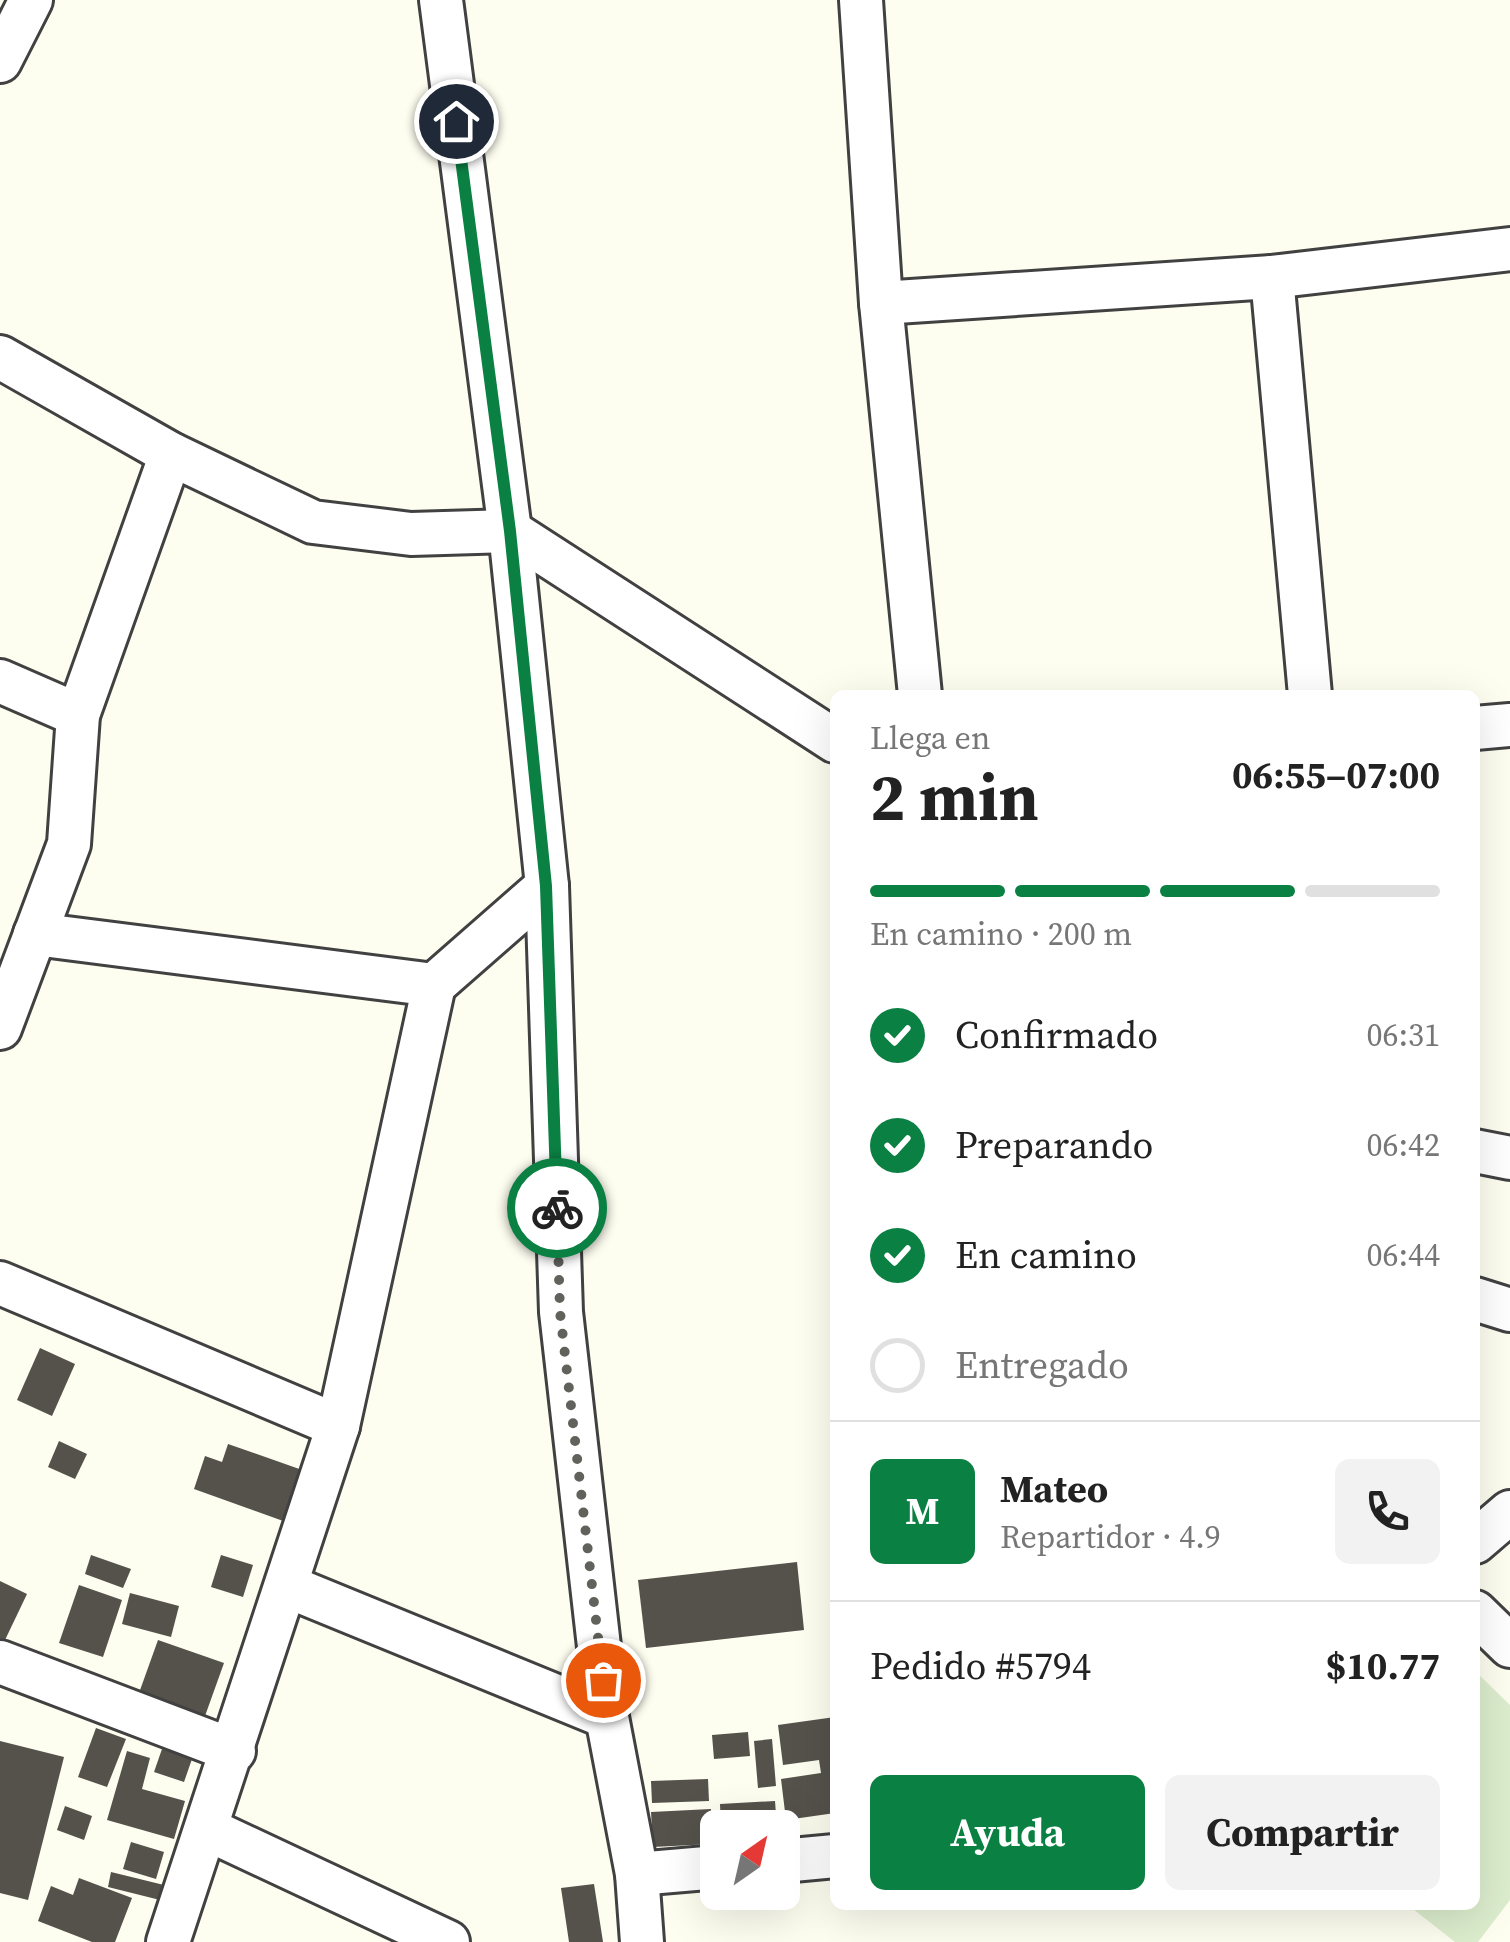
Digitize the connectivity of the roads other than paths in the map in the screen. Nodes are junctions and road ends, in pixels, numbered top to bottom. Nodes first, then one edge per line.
1 (32, 0) edge
2 (441, 0) edge
3 (861, 0) edge
4 (0, 61) edge
5 (1510, 249) edge
6 (1272, 278) junction
7 (881, 303) junction
8 (0, 358) edge
9 (171, 454) junction
10 (510, 531) junction
11 (0, 681) edge
12 (920, 690) edge
13 (1310, 690) edge
14 (78, 715) junction
15 (1510, 725) edge
16 (1480, 728) edge
17 (830, 737) edge
18 (546, 886) junction
19 (36, 934) junction
20 (434, 985) junction
21 (0, 1028) edge
22 (1480, 1153) edge
23 (1510, 1158) edge
24 (0, 1283) edge
25 (1480, 1300) edge
26 (1510, 1310) edge
27 (338, 1426) junction
28 (1510, 1512) edge
29 (1480, 1538) edge
30 (287, 1586) junction
31 (1480, 1617) edge
32 (1510, 1646) edge
33 (0, 1662) edge
34 (607, 1717) junction
35 (234, 1751) junction
36 (207, 1829) junction
37 (830, 1856) edge
38 (800, 1859) edge
39 (700, 1869) edge
40 (637, 1874) junction
41 (168, 1942) edge
42 (448, 1942) edge
43 (642, 1942) edge

1 - 4 street
2 - 10 street
3 - 7 street
5 - 6 street
6 - 7 street
6 - 13 street
7 - 12 street
8 - 9 street
9 - 10 street
9 - 14 street
10 - 17 street
10 - 18 street
11 - 14 street
14 - 19 street
15 - 16 street
18 - 20 street
18 - 34 street
19 - 20 street
19 - 21 street
20 - 27 street
22 - 23 street
24 - 27 street
25 - 26 street
27 - 30 street
28 - 29 street
30 - 34 street
30 - 35 street
31 - 32 street
33 - 35 street
34 - 40 street
35 - 36 street
36 - 41 street
36 - 42 street
37 - 38 street
39 - 40 street
40 - 43 street

